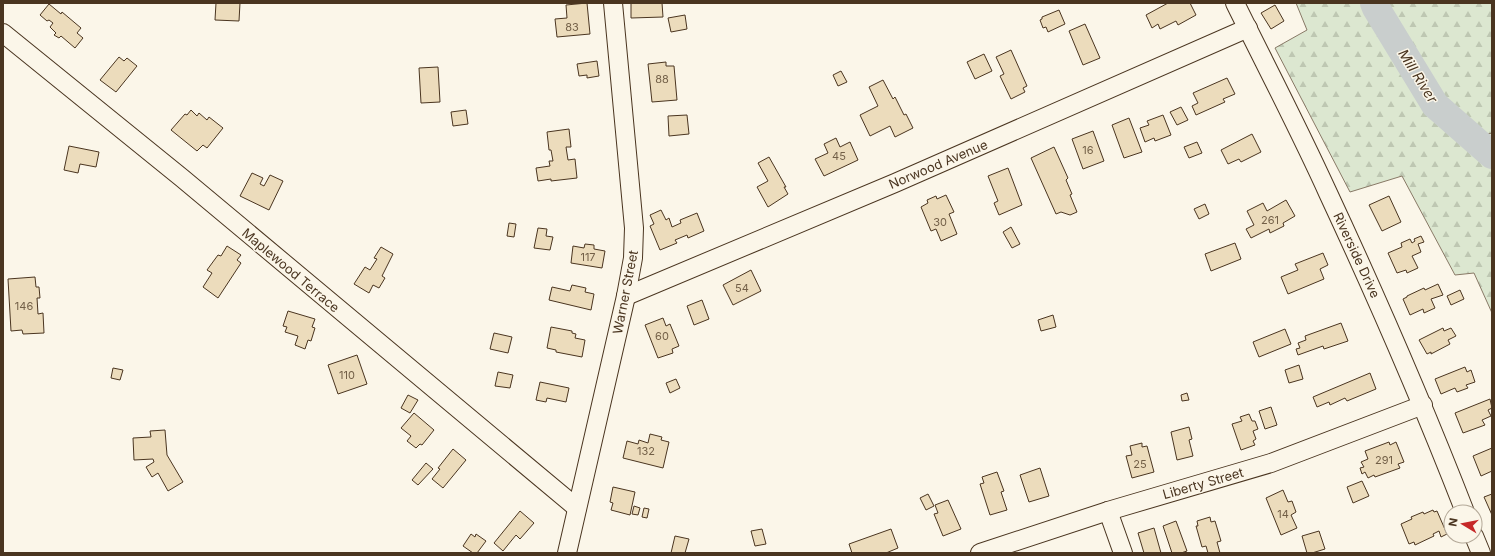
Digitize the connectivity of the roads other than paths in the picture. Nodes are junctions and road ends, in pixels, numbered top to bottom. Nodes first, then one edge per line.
1 (613, 3) edge
2 (1236, 3) edge
3 (1248, 28) junction
4 (3, 33) edge
5 (626, 296) junction
6 (1423, 405) junction
7 (1462, 504) edge
8 (577, 508) junction
9 (1108, 511) junction
10 (567, 553) edge
11 (980, 553) edge
12 (1124, 553) edge

1 - 5 street, Warner Street
2 - 3 street, Riverside Drive
3 - 5 street, Norwood Avenue
3 - 6 street, Riverside Drive
4 - 8 street, Maplewood Terrace
5 - 8 street, Warner Street
6 - 7 street, Riverside Drive
6 - 9 street, Liberty Street
8 - 10 street, Warner Street
9 - 11 street, Liberty Street
9 - 12 street

